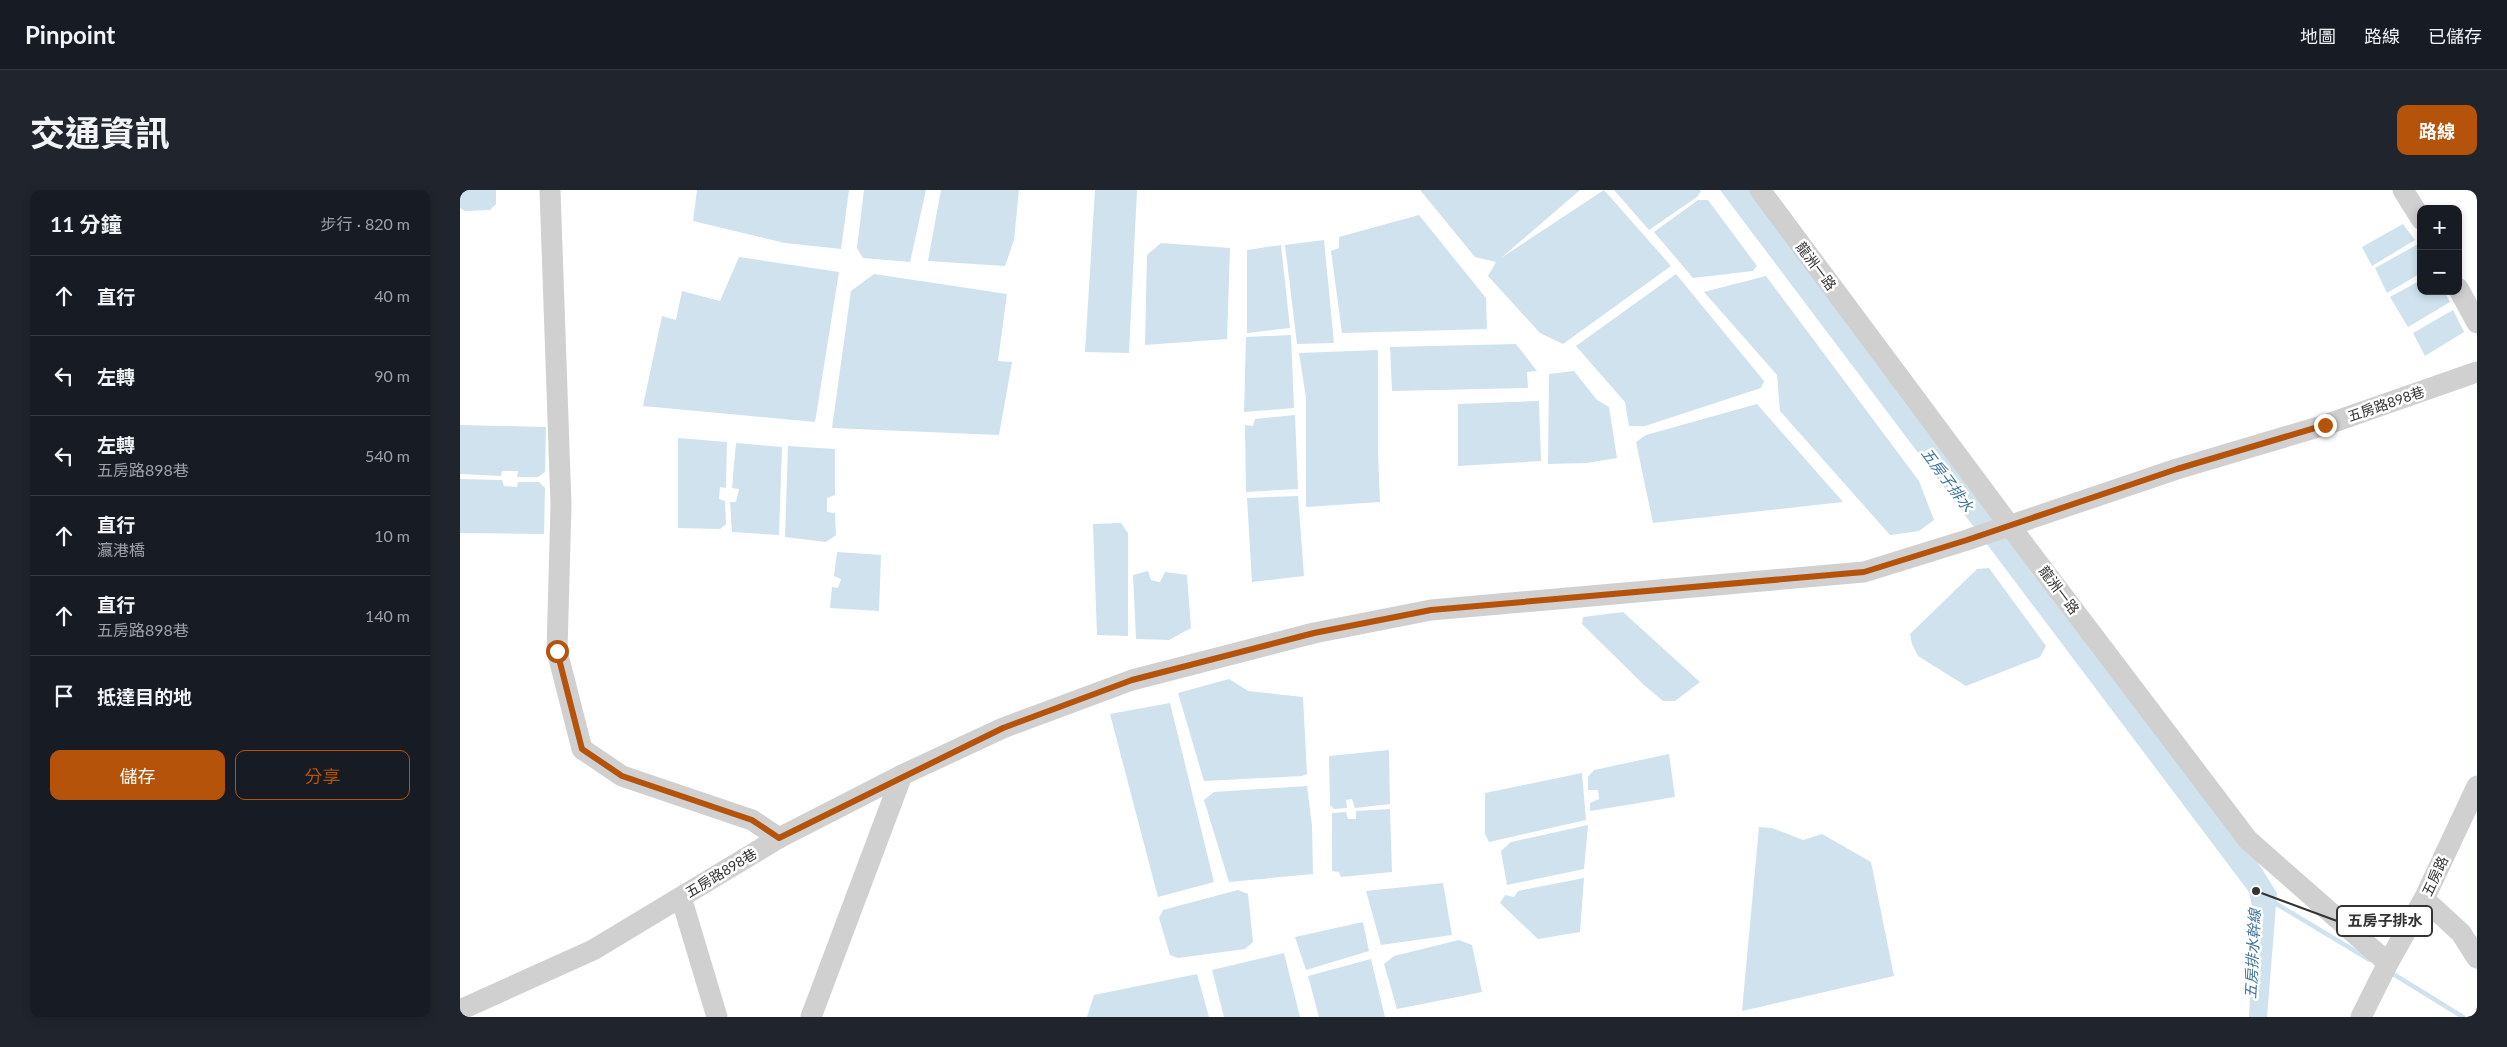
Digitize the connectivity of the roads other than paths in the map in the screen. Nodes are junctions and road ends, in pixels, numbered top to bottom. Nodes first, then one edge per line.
1 (550, 190) edge
2 (1760, 190) edge
3 (2403, 190) edge
4 (2417, 213) edge
5 (2462, 295) edge
6 (2477, 324) edge
7 (2477, 372) edge
8 (2010, 526) junction
9 (902, 776) junction
10 (2477, 786) edge
11 (779, 838) junction
12 (681, 897) junction
13 (2424, 899) junction
14 (2477, 958) edge
15 (2385, 968) junction
16 (460, 1010) edge
17 (717, 1017) edge
18 (811, 1017) edge
19 (2361, 1017) edge

1 - 11 street
2 - 8 street, 龍洲一路
3 - 4 street
5 - 6 street
7 - 8 street, 五房路898巷
8 - 9 street, 五房路898巷
8 - 15 street, 龍洲一路
9 - 11 street, 五房路898巷
9 - 18 street
10 - 13 street, 五房路
11 - 12 street, 五房路898巷
12 - 16 street, 五房路898巷
12 - 17 street
13 - 14 street
13 - 15 street, 五房路
15 - 19 street, 五房路

